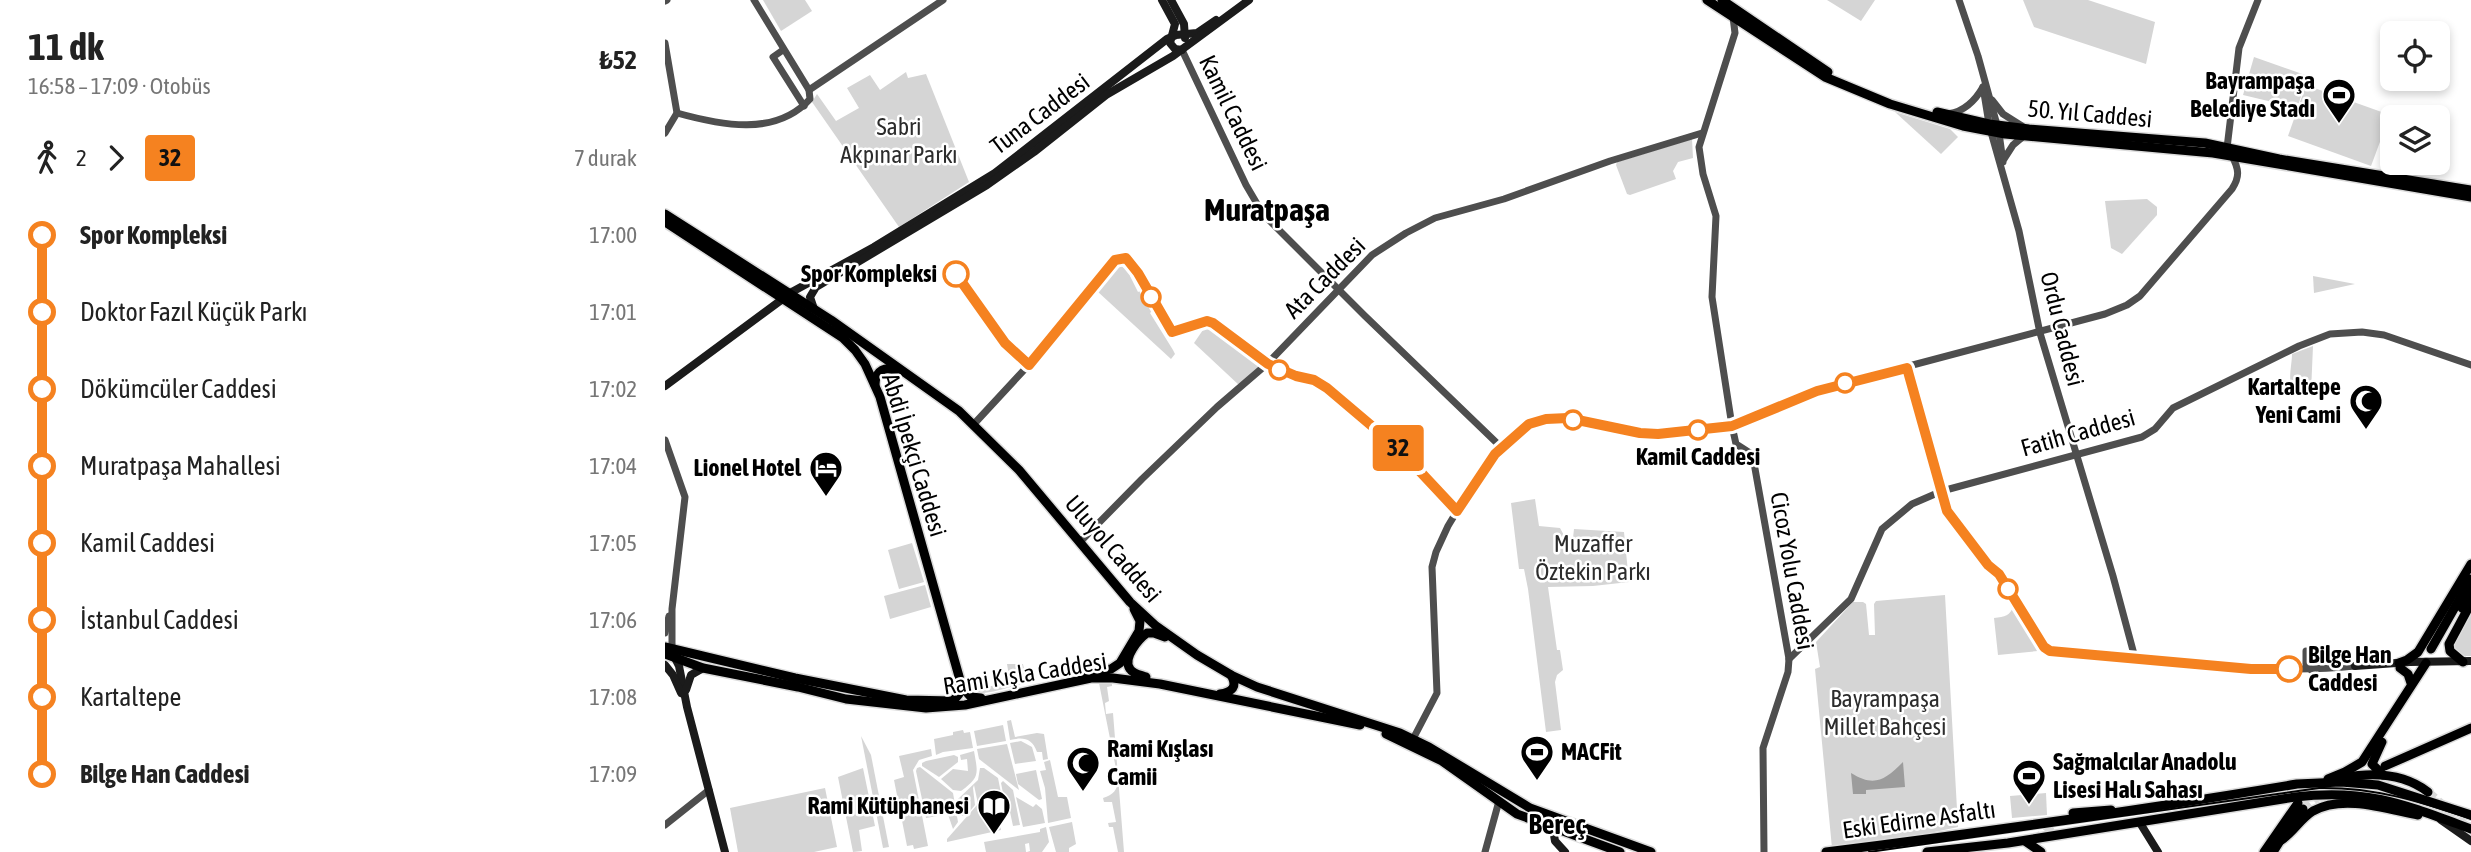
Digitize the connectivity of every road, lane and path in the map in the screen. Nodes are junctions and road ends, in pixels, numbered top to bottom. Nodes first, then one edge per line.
1 (754, 0) edge
2 (943, 0) edge
3 (1162, 0) edge
4 (1171, 0) edge
5 (1249, 0) edge
6 (1707, 0) edge
7 (1959, 0) edge
8 (2258, 0) edge
9 (1727, 2) edge
10 (1237, 8) junction
11 (1733, 17) junction
12 (1184, 23) junction
13 (1206, 26) junction
14 (1184, 34) junction
15 (1172, 36) junction
16 (665, 43) edge
17 (783, 50) junction
18 (1182, 50) junction
19 (1985, 87) junction
20 (809, 90) junction
21 (804, 106) junction
22 (677, 113) junction
23 (1945, 115) junction
24 (1994, 128) junction
25 (2027, 132) junction
26 (665, 133) edge
27 (1702, 133) junction
28 (2230, 152) junction
29 (2003, 159) junction
30 (2292, 163) junction
31 (2003, 169) junction
32 (2471, 190) edge
33 (2471, 197) edge
34 (665, 214) edge
35 (665, 222) edge
36 (767, 288) junction
37 (1338, 290) junction
38 (793, 300) junction
39 (774, 306) junction
40 (814, 309) junction
41 (754, 322) junction
42 (2040, 333) junction
43 (871, 348) junction
44 (865, 364) junction
45 (1268, 364) junction
46 (2471, 365) edge
47 (1907, 368) junction
48 (913, 377) junction
49 (876, 385) junction
50 (665, 386) edge
51 (974, 424) junction
52 (1732, 426) junction
53 (665, 440) edge
54 (1501, 447) junction
55 (2077, 454) junction
56 (1942, 491) junction
57 (1457, 511) junction
58 (1080, 542) junction
59 (2471, 564) edge
60 (2471, 579) edge
61 (2471, 592) edge
62 (1130, 602) junction
63 (2471, 603) edge
64 (672, 609) junction
65 (665, 633) edge
66 (1182, 645) junction
67 (2306, 651) dead end
68 (669, 652) edge
69 (1789, 659) junction
70 (2135, 659) junction
71 (2468, 663) edge
72 (665, 665) edge
73 (2399, 665) junction
74 (2424, 665) junction
75 (2355, 666) joint
76 (703, 668) junction
77 (2311, 670) junction
78 (958, 674) junction
79 (1231, 675) junction
80 (796, 682) junction
81 (2411, 683) junction
82 (1060, 684) junction
83 (1160, 684) junction
84 (1252, 685) junction
85 (1017, 693) junction
86 (1215, 695) junction
87 (685, 696) junction
88 (1258, 704) junction
89 (2471, 728) edge
90 (1413, 739) junction
91 (2373, 752) junction
92 (2384, 771) junction
93 (2316, 782) junction
94 (2328, 782) junction
95 (709, 790) junction
96 (2428, 792) tunnel mouth
97 (1499, 801) junction
98 (2126, 812) junction
99 (2073, 813) dead end
100 (2471, 815) edge
101 (2436, 816) junction
102 (1552, 817) junction
103 (2140, 823) junction
104 (665, 825) edge
105 (1553, 829) junction
106 (2471, 829) edge
107 (1569, 834) junction
108 (2023, 841) junction
109 (2280, 841) junction
110 (2471, 841) edge
111 (725, 852) edge
112 (1485, 852) edge
113 (1564, 852) edge
114 (1620, 852) edge
115 (1651, 852) edge
116 (1764, 852) edge
117 (1826, 852) edge
118 (1927, 852) edge
119 (2042, 852) edge
120 (2158, 852) edge
121 (2264, 852) edge
122 (2273, 852) edge

1 - 17 street
2 - 20 street
3 - 15 main road
4 - 12 main road
5 - 10 main road, Tuna Caddesi
6 - 11 main road, 50. Yıl Caddesi
7 - 19 street
8 - 28 street
9 - 11 main road
9 - 23 main road, 50. Yıl Caddesi
10 - 13 main road, Tuna Caddesi
10 - 18 main road, Tuna Caddesi
11 - 24 main road, 50. Yıl Caddesi
11 - 27 street, Cicoz Yolu Caddesi
12 - 13 main road
12 - 14 main road
13 - 14 main road, Tuna Caddesi
14 - 15 main road, Tuna Caddesi
14 - 18 main road
15 - 18 main road
15 - 38 main road, Tuna Caddesi
16 - 22 street
17 - 20 street
17 - 21 street
18 - 37 street, Kamil Caddesi
18 - 40 main road, Tuna Caddesi
19 - 23 street
19 - 24 street
19 - 25 street
20 - 21 street
21 - 22 street
22 - 26 street
23 - 24 main road, 50. Yıl Caddesi
24 - 25 main road, 50. Yıl Caddesi
24 - 29 street, Ordu Caddesi
24 - 31 street, Ordu Caddesi
25 - 28 main road, 50. Yıl Caddesi
25 - 29 street
27 - 37 street, Ata Caddesi
27 - 52 street, Cicoz Yolu Caddesi
28 - 30 main road, 50. Yıl Caddesi
28 - 42 street
29 - 31 street, Ordu Caddesi
30 - 32 main road, 50. Yıl Caddesi
30 - 33 main road, 50. Yıl Caddesi
31 - 42 street, Ordu Caddesi
34 - 38 main road, Abdi İpekçi Caddesi
35 - 36 main road, Abdi İpekçi Caddesi
36 - 38 main road, Abdi İpekçi Caddesi
36 - 39 main road
37 - 45 street, Ata Caddesi
37 - 54 street, Kamil Caddesi
38 - 39 main road
38 - 40 main road, Abdi İpekçi Caddesi
38 - 41 main road
38 - 44 main road, Abdi İpekçi Caddesi
39 - 41 main road
40 - 43 main road, Abdi İpekçi Caddesi
41 - 50 main road
42 - 47 street
42 - 55 street, Ordu Caddesi
43 - 44 main road
43 - 48 main road, Abdi İpekçi Caddesi
44 - 49 main road, Abdi İpekçi Caddesi
45 - 51 street
45 - 57 street
45 - 58 street, Ata Caddesi
46 - 55 street, Fatih Caddesi
47 - 52 street
47 - 56 street
48 - 49 main road
48 - 51 main road, Uluyol Caddesi
49 - 78 main road, Abdi İpekçi Caddesi
51 - 58 main road, Uluyol Caddesi
52 - 54 street
52 - 69 street, Cicoz Yolu Caddesi
53 - 64 street
54 - 57 street
55 - 56 street, Fatih Caddesi
55 - 70 street, Ordu Caddesi
56 - 69 street, Fatih Caddesi
56 - 70 street
57 - 90 street
58 - 62 main road, Uluyol Caddesi
59 - 73 main road
60 - 61 main road
62 - 66 main road, Uluyol Caddesi
62 - 82 main road
63 - 71 main road
64 - 65 street
64 - 68 street
66 - 79 main road, Uluyol Caddesi
66 - 83 main road
67 - 77 street
68 - 76 main road, Rami Kışla Caddesi
68 - 80 main road, Rami Kışla Caddesi
68 - 87 main road
69 - 116 street, Cicoz Yolu Caddesi
70 - 77 street
71 - 74 main road
72 - 87 main road
73 - 74 main road
73 - 75 main road
73 - 81 main road
74 - 81 main road
74 - 91 main road
75 - 77 street
76 - 80 main road, Rami Kışla Caddesi
76 - 87 main road
78 - 80 main road, Rami Kışla Caddesi
78 - 85 main road
79 - 84 main road, Uluyol Caddesi
79 - 86 main road
80 - 85 main road, Rami Kışla Caddesi
81 - 91 main road
82 - 83 main road, Rami Kışla Caddesi
82 - 85 main road, Rami Kışla Caddesi
83 - 86 main road, Rami Kışla Caddesi
84 - 88 main road
84 - 90 main road, Uluyol Caddesi
86 - 88 main road, Rami Kışla Caddesi
87 - 95 main road
88 - 97 main road, Rami Kışla Caddesi
89 - 92 main road
90 - 102 main road
91 - 92 main road
91 - 93 main road
92 - 94 main road
92 - 96 main road
93 - 94 main road, Eski Edirne Asfaltı
93 - 98 main road, Eski Edirne Asfaltı
94 - 100 main road, Eski Edirne Asfaltı
95 - 104 street
95 - 111 main road
97 - 105 main road
97 - 112 street
98 - 99 main road
98 - 117 main road, Eski Edirne Asfaltı
101 - 103 main road, Eski Edirne Asfaltı
101 - 106 main road, Eski Edirne Asfaltı
101 - 109 main road
101 - 110 main road
102 - 105 main road
102 - 115 main road
103 - 108 main road, Eski Edirne Asfaltı
103 - 120 main road
105 - 107 main road
105 - 113 main road
107 - 113 main road
107 - 114 main road
108 - 118 main road, Eski Edirne Asfaltı
108 - 119 main road
109 - 121 main road
109 - 122 main road

